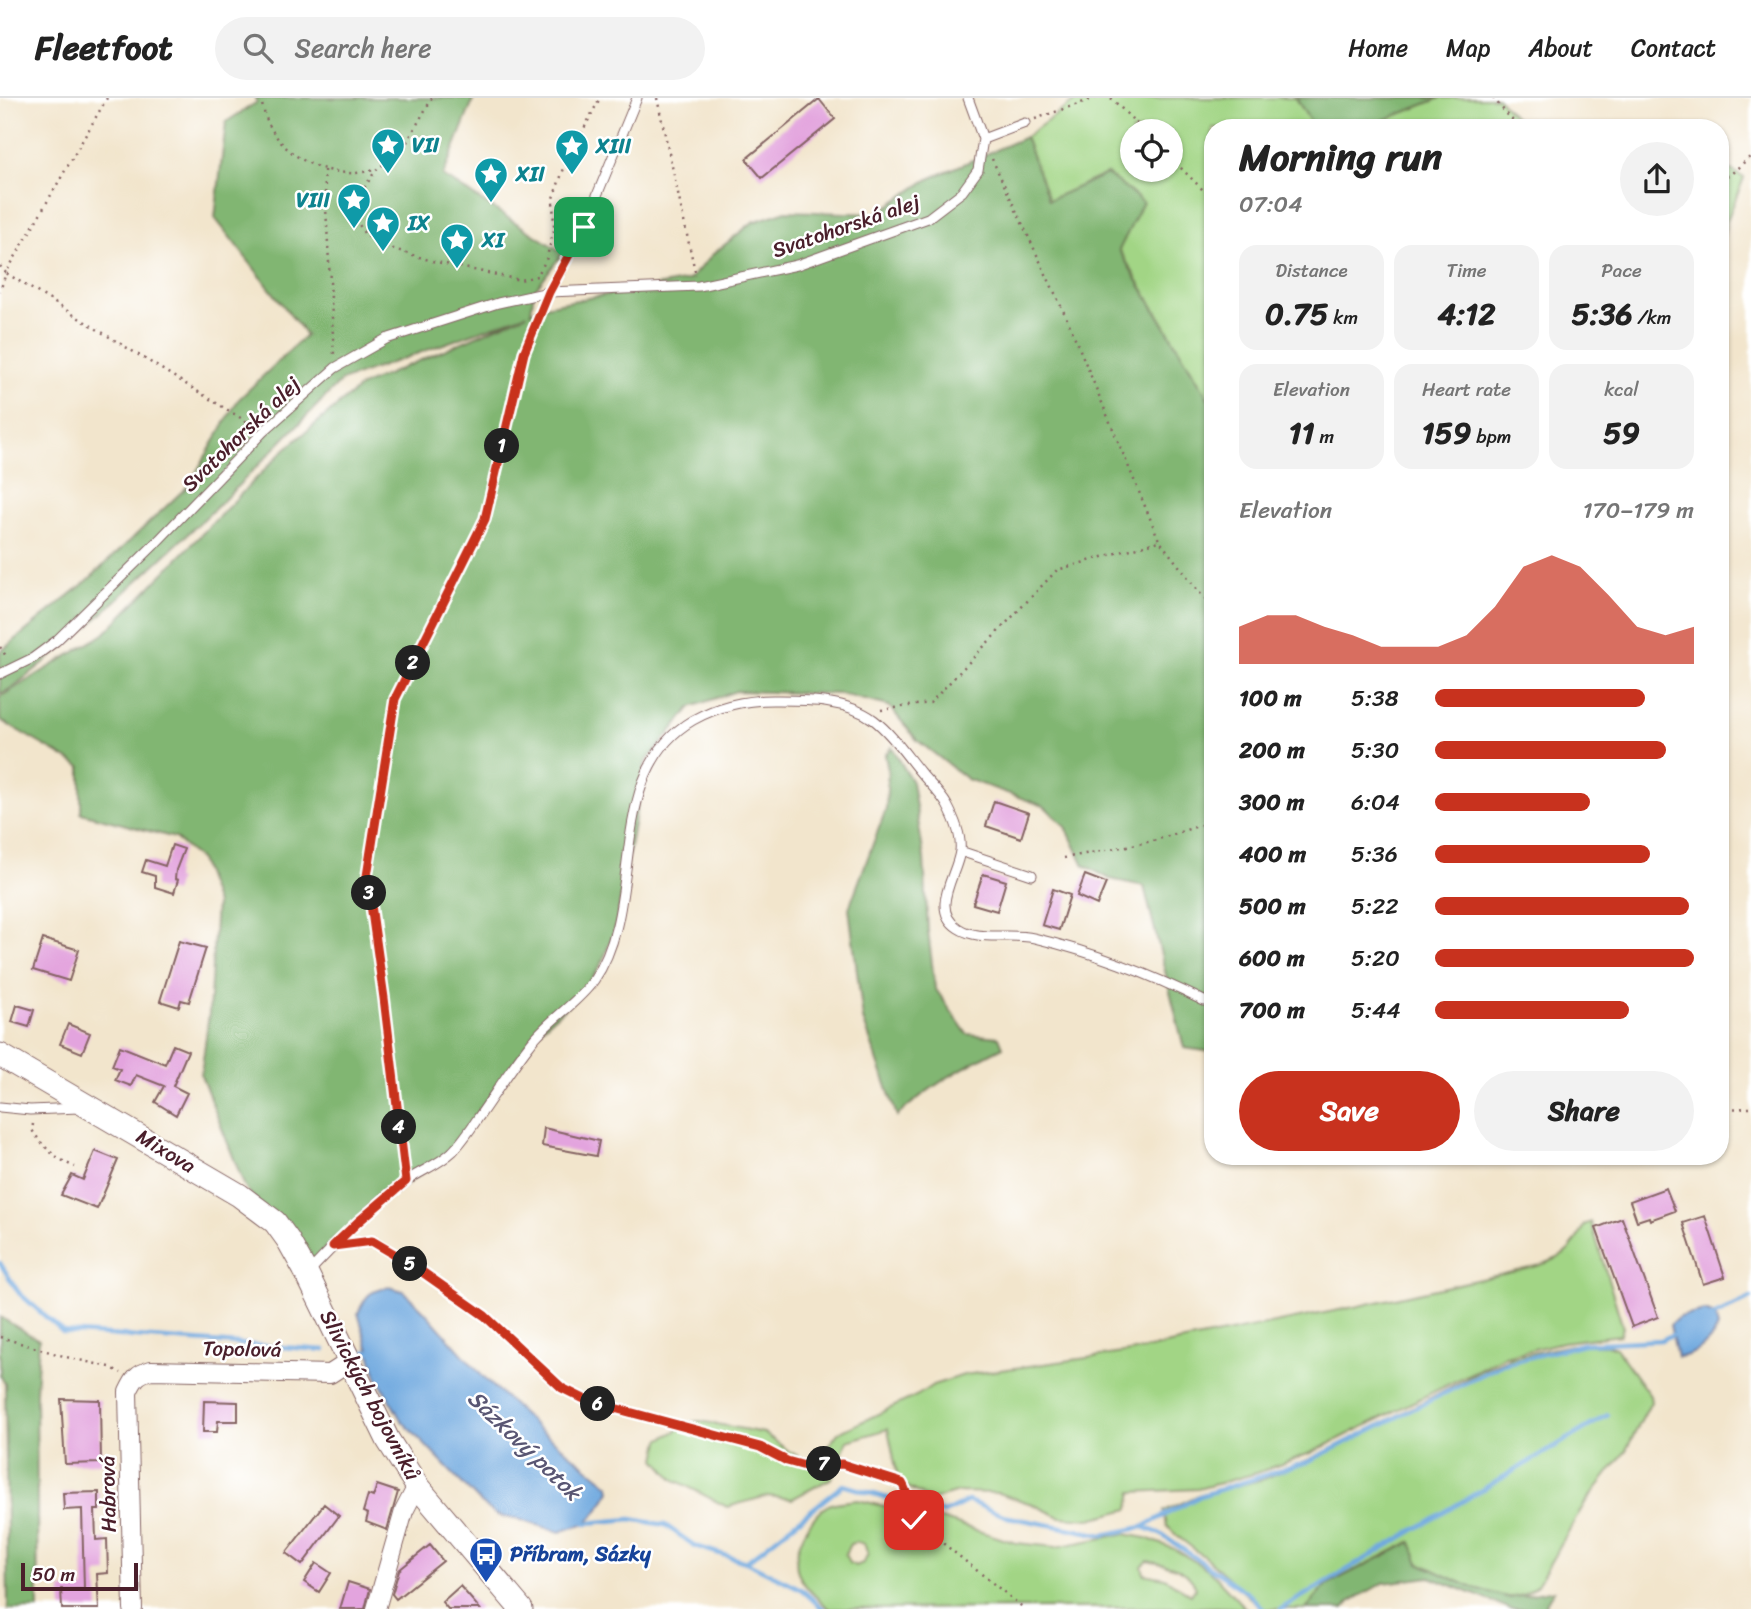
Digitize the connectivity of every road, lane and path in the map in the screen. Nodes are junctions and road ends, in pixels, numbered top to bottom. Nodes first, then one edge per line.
1 (107, 98) edge
2 (261, 98) edge
3 (432, 98) edge
4 (600, 98) edge
5 (636, 98) edge
6 (657, 98) edge
7 (968, 98) edge
8 (1096, 98) edge
9 (1111, 98) edge
10 (1493, 98) edge
11 (1132, 119) edge
12 (1511, 119) edge
13 (1025, 123) joint
14 (983, 139) junction
15 (1751, 156) edge
16 (324, 170) junction
17 (376, 170) junction
18 (1183, 170) edge
19 (1729, 175) edge
20 (1204, 191) edge
21 (0, 266) edge
22 (6, 273) junction
23 (699, 286) junction
24 (0, 290) edge
25 (549, 292) junction
26 (335, 368) junction
27 (263, 432) junction
28 (1159, 541) junction
29 (1204, 598) edge
30 (0, 674) edge
31 (875, 710) dead end
32 (1204, 824) edge
33 (960, 851) junction
34 (1064, 858) dead end
35 (1032, 875) dead end
36 (1204, 1001) dead end
37 (0, 1055) edge
38 (91, 1106) junction
39 (0, 1107) edge
40 (1751, 1108) edge
41 (1729, 1109) edge
42 (34, 1110) junction
43 (75, 1167) dead end
44 (406, 1181) junction
45 (333, 1246) junction
46 (307, 1274) junction
47 (0, 1337) edge
48 (350, 1360) junction
49 (134, 1380) junction
50 (417, 1486) junction
51 (133, 1609) edge
52 (376, 1609) edge
53 (521, 1609) edge
54 (1025, 1609) edge

1 - 22 path
2 - 16 path
3 - 17 path
4 - 17 path
5 - 25 lane
6 - 23 path
7 - 14 lane
8 - 13 path
9 - 11 path
10 - 12 path
13 - 14 lane
14 - 23 lane, Svatohorská alej
14 - 28 path
15 - 19 path
16 - 17 path
16 - 26 path
18 - 20 path
21 - 22 path
22 - 24 path
22 - 27 path
23 - 25 lane, Svatohorská alej
25 - 26 lane, Svatohorská alej
25 - 44 path
26 - 27 lane, Svatohorská alej
27 - 30 lane, Svatohorská alej
28 - 29 path
28 - 31 path
32 - 34 path
33 - 35 lane
33 - 36 lane
33 - 44 lane
37 - 38 street, Mixova
38 - 42 lane
38 - 46 street, Mixova
39 - 42 lane
40 - 41 path
42 - 43 path
44 - 45 lane
45 - 46 lane
45 - 54 path
46 - 48 street, Slivických bojovníků
47 - 49 path
48 - 49 street, Topolová
48 - 50 street, Slivických bojovníků
49 - 51 street, Habrová
50 - 52 street
50 - 53 street, Slivických bojovníků

